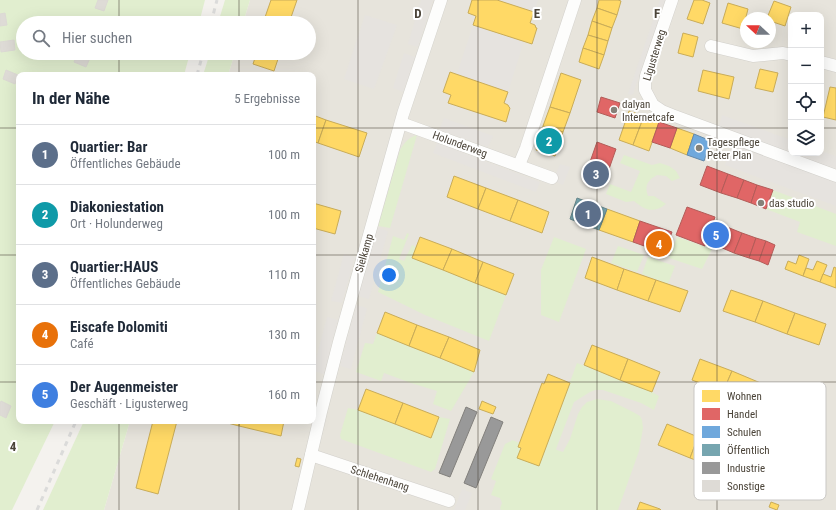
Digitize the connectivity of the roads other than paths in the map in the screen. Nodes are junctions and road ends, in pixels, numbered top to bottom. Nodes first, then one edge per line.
1 (440, 0) edge
2 (575, 0) edge
3 (672, 0) edge
4 (711, 46) dead end
5 (788, 54) edge
6 (824, 63) edge
7 (836, 66) edge
8 (401, 123) junction
9 (519, 165) junction
10 (836, 176) edge
11 (552, 178) dead end
12 (311, 455) junction
13 (449, 501) dead end
14 (298, 510) edge

1 - 8 street, Sielkamp
2 - 9 street
3 - 10 street, Ligusterweg
4 - 5 street
6 - 7 street
8 - 9 street, Holunderweg
8 - 12 street, Sielkamp
9 - 11 street, Holunderweg
12 - 13 street, Schlehenhang
12 - 14 street, Sielkamp

